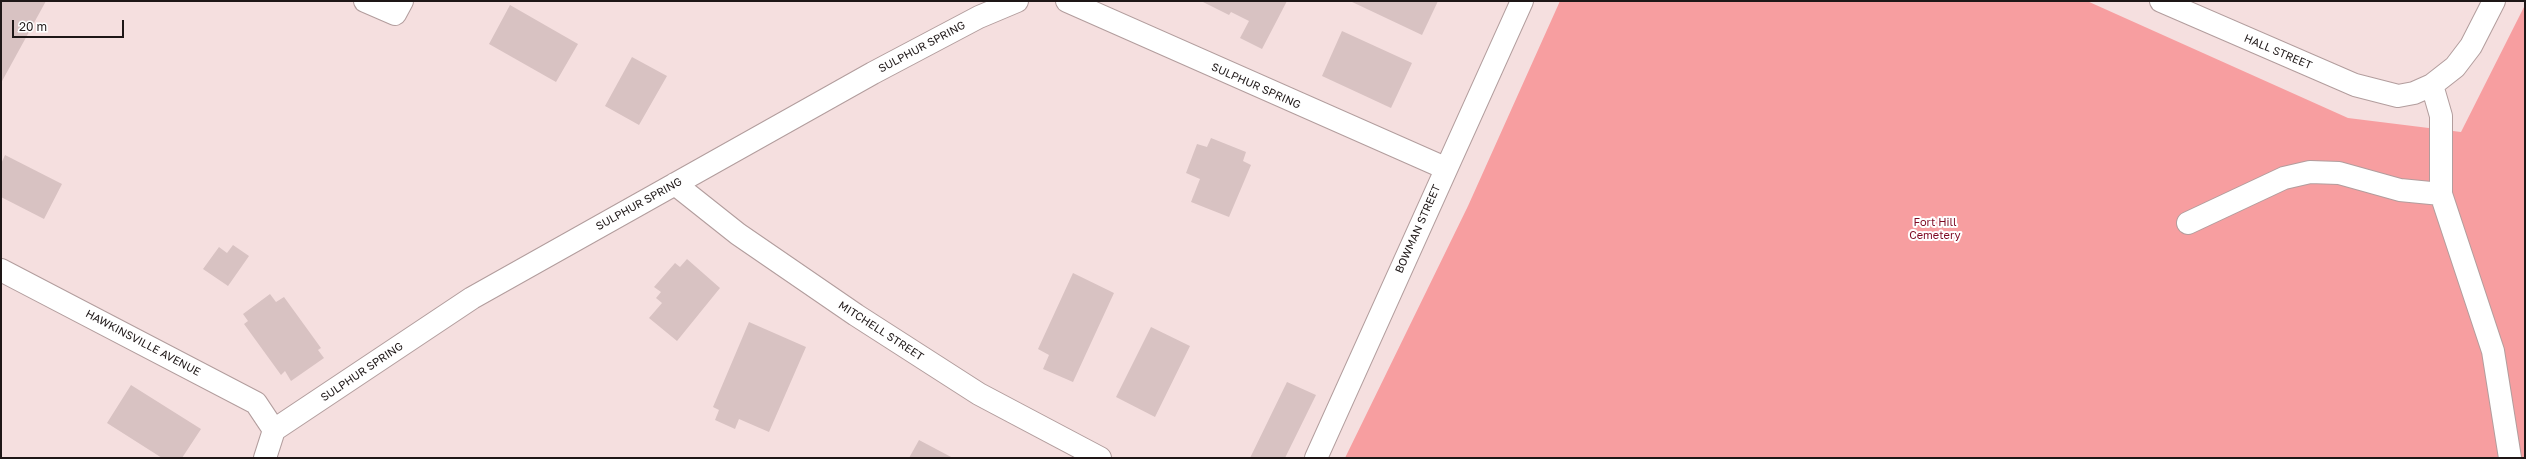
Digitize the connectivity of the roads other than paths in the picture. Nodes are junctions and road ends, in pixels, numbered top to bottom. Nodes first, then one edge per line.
1 (365, 1) edge
2 (402, 1) edge
3 (1017, 1) edge
4 (1067, 1) edge
5 (1522, 1) edge
6 (2161, 1) edge
7 (2494, 1) edge
8 (2432, 85) junction
9 (1445, 168) junction
10 (675, 184) junction
11 (2440, 194) junction
12 (2188, 223) dead end
13 (1, 270) edge
14 (274, 430) junction
15 (265, 458) edge
16 (1100, 458) edge
17 (1316, 458) edge
18 (2510, 458) edge

1 - 2 street
3 - 10 street, SULPHUR SPRING
4 - 9 street, SULPHUR SPRING
5 - 9 street, BOWMAN STREET
6 - 8 street, HALL STREET
7 - 8 street
8 - 11 street
9 - 17 street, BOWMAN STREET
10 - 14 street, SULPHUR SPRING
10 - 16 street, MITCHELL STREET
11 - 12 street
11 - 18 street
13 - 14 street, HAWKINSVILLE AVENUE
14 - 15 street

